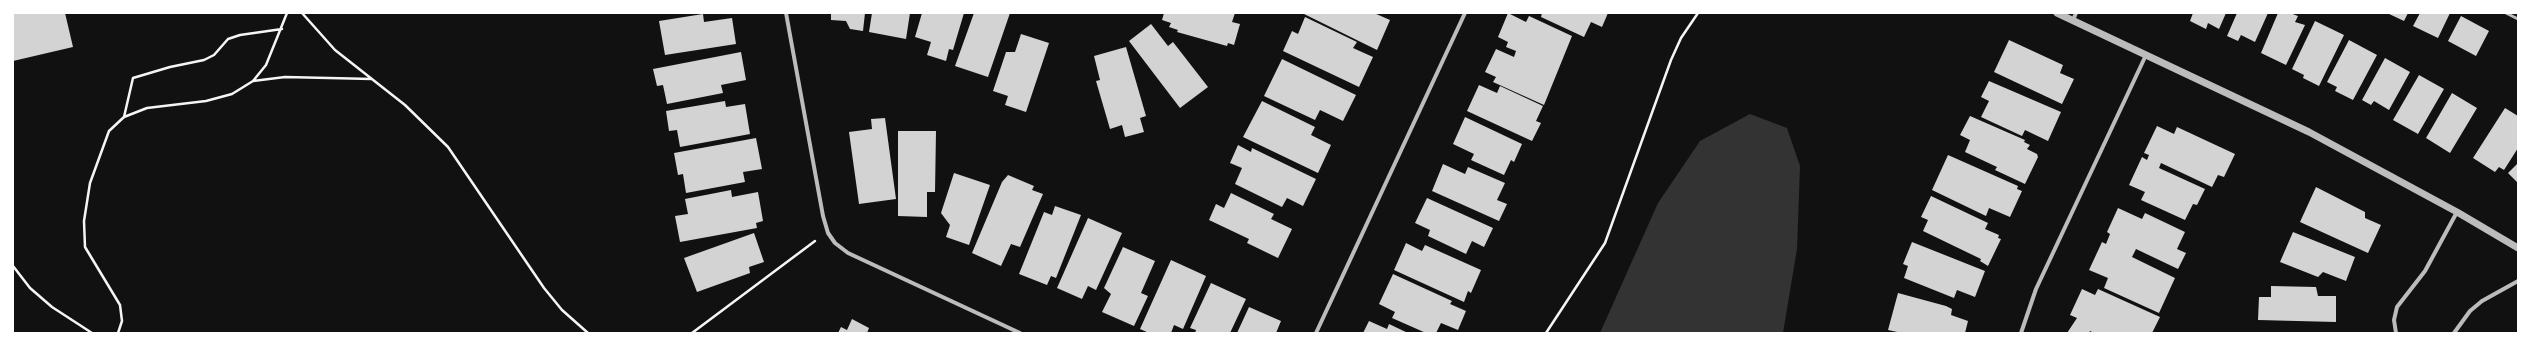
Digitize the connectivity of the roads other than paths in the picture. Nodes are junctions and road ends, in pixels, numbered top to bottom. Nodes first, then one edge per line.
1 (786, 13) edge
2 (1465, 13) edge
3 (2057, 13) edge
4 (2076, 13) edge
5 (2506, 13) edge
6 (2518, 19) edge
7 (2073, 20) junction
8 (2146, 55) junction
9 (2457, 212) junction
10 (2518, 248) edge
11 (2518, 281) edge
12 (1020, 333) edge
13 (1316, 333) edge
14 (2021, 333) edge
15 (2396, 333) edge
16 (2454, 333) edge

1 - 12 street
2 - 13 street
3 - 7 street
4 - 7 street
5 - 6 lane
7 - 8 street
8 - 9 street
8 - 14 street
9 - 10 street
9 - 15 street
11 - 16 street

